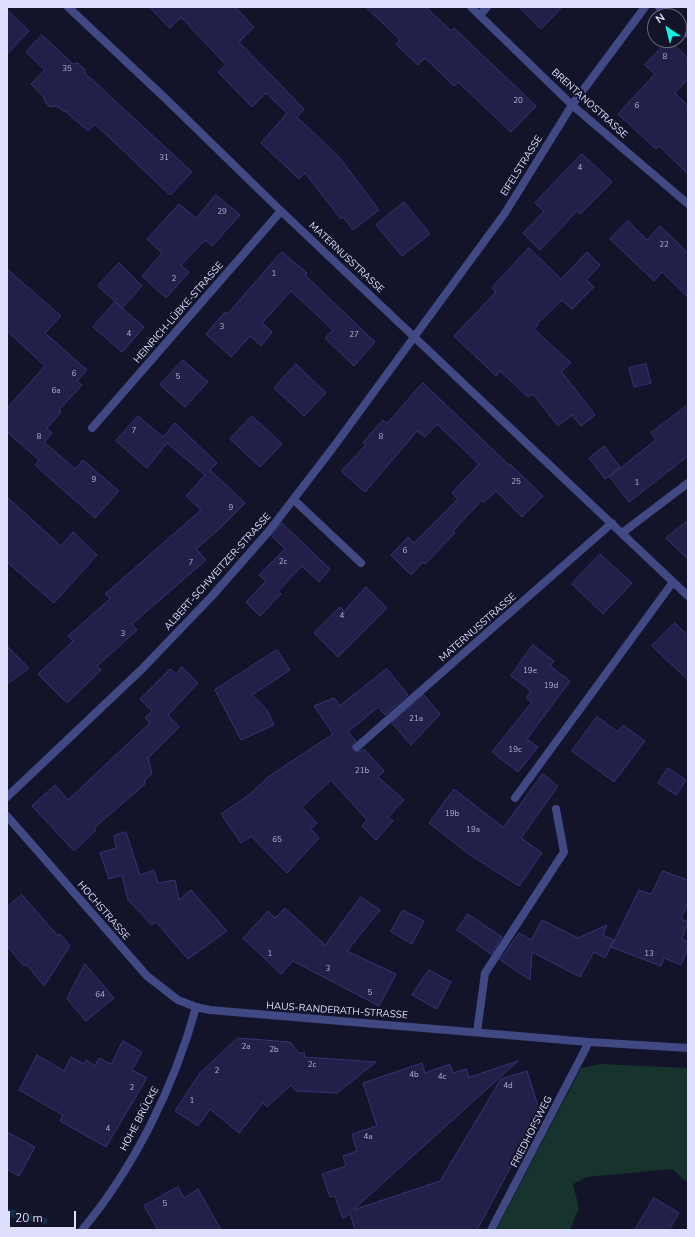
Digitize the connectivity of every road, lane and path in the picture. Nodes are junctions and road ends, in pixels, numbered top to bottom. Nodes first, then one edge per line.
1 (68, 7) edge
2 (472, 7) edge
3 (487, 7) edge
4 (646, 7) edge
5 (480, 15) junction
6 (572, 105) junction
7 (688, 204) edge
8 (281, 210) junction
9 (415, 335) junction
10 (92, 428) dead end
11 (688, 483) edge
12 (294, 500) junction
13 (612, 523) junction
14 (622, 533) junction
15 (361, 563) dead end
16 (673, 582) junction
17 (688, 596) edge
18 (357, 747) dead end
19 (7, 797) edge
20 (515, 798) dead end
21 (556, 808) dead end
22 (7, 816) edge
23 (196, 1007) junction
24 (477, 1032) junction
25 (589, 1042) junction
26 (688, 1048) edge
27 (82, 1230) edge
28 (491, 1230) edge

1 - 8 street, MATERNUSSTRASSE
2 - 5 street, BRENTANOSTRASSE
3 - 5 street
4 - 6 street, EIFELSTRASSE
5 - 6 street, BRENTANOSTRASSE
6 - 7 street, BRENTANOSTRASSE
6 - 9 street, EIFELSTRASSE
8 - 9 street, MATERNUSSTRASSE
8 - 10 street, HEINRICH-LÜBKE-STRASSE
9 - 12 street, ALBERT-SCHWEITZER-STRASSE
9 - 13 street, MATERNUSSTRASSE
11 - 14 street
12 - 15 street
12 - 19 street, ALBERT-SCHWEITZER-STRASSE
13 - 14 street, MATERNUSSTRASSE
13 - 18 street, MATERNUSSTRASSE
14 - 16 street, MATERNUSSTRASSE
16 - 17 street, MATERNUSSTRASSE
16 - 20 street
21 - 24 street
22 - 23 street, HOCHSTRASSE
23 - 24 street, HAUS-RANDERATH-STRASSE
23 - 27 street, HOHE BRÜCKE
24 - 25 street, HAUS-RANDERATH-STRASSE
25 - 26 street, HAUS-RANDERATH-STRASSE
25 - 28 street, FRIEDHOFSWEG

